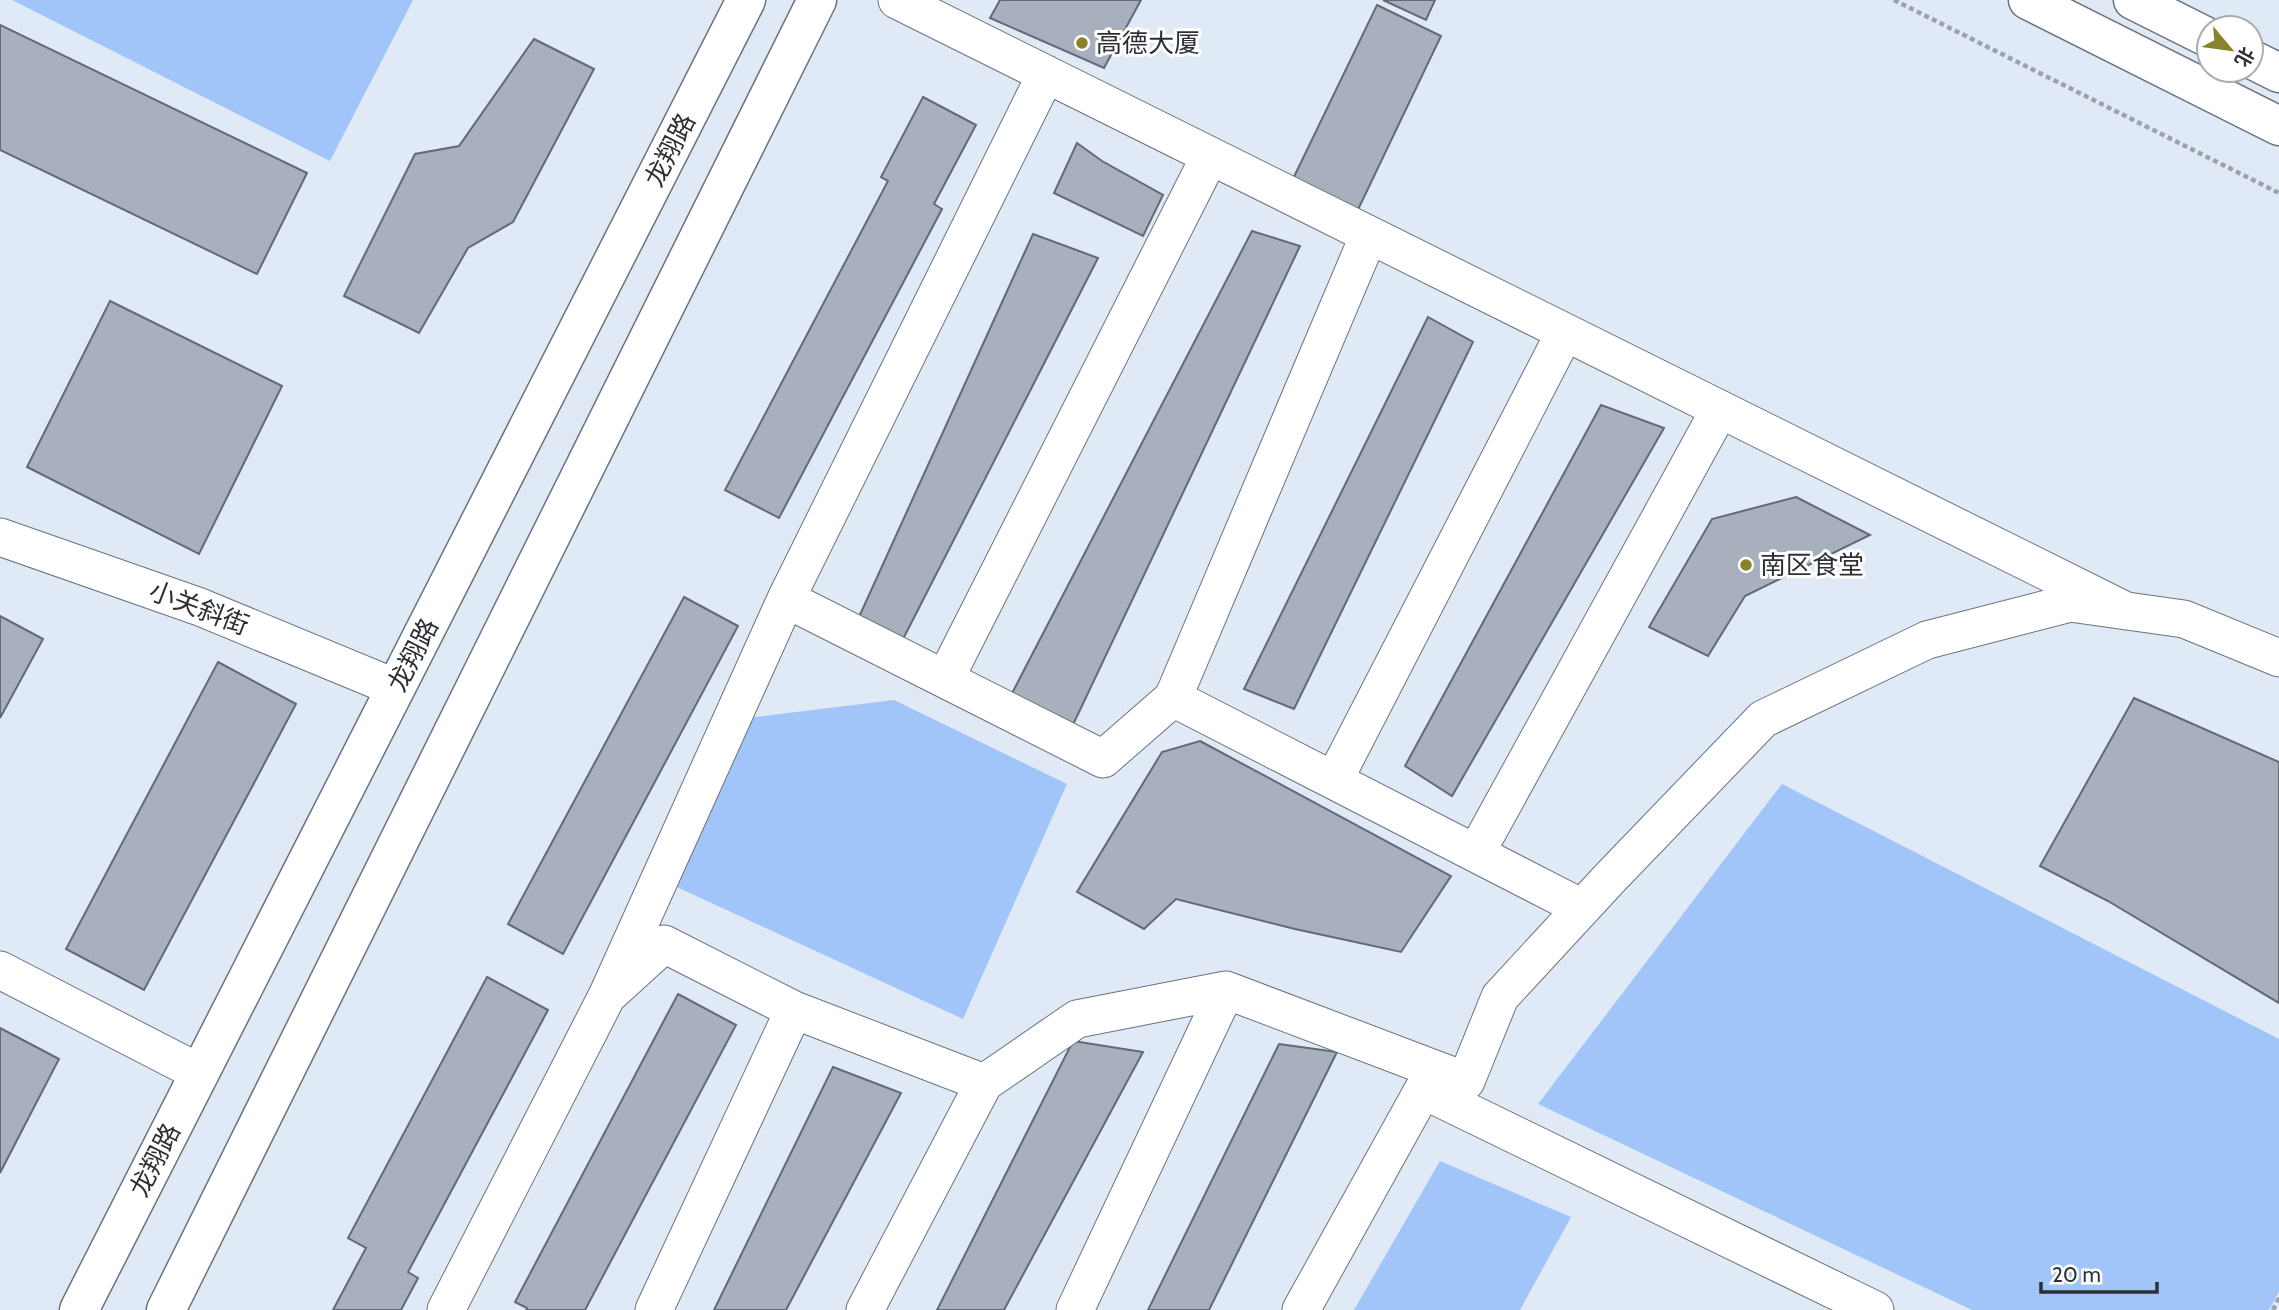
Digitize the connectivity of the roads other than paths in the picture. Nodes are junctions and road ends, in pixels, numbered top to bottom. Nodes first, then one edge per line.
1 (746, 0) edge
2 (817, 0) edge
3 (897, 0) edge
4 (2028, 0) edge
5 (2133, 0) edge
6 (2195, 31) edge
7 (1046, 74) junction
8 (2279, 126) edge
9 (1210, 156) junction
10 (1369, 235) junction
11 (1565, 332) junction
12 (1720, 409) junction
13 (0, 537) edge
14 (786, 599) junction
15 (2126, 611) junction
16 (2279, 658) edge
17 (946, 679) junction
18 (396, 688) junction
19 (1172, 698) junction
20 (1334, 780) junction
21 (1476, 853) junction
22 (1582, 908) junction
23 (0, 970) edge
24 (1226, 990) junction
25 (607, 996) junction
26 (794, 1010) junction
27 (200, 1073) junction
28 (1466, 1081) junction
29 (984, 1083) junction
30 (1423, 1090) junction
31 (169, 1309) edge
32 (79, 1310) edge
33 (446, 1310) edge
34 (654, 1310) edge
35 (865, 1310) edge
36 (1075, 1310) edge
37 (1301, 1310) edge
38 (1875, 1310) edge

1 - 18 street, 龙翔路
2 - 31 street
3 - 7 street
4 - 8 street
5 - 6 street
7 - 9 street
7 - 14 street
9 - 10 street
9 - 17 street
10 - 11 street
10 - 19 street
11 - 12 street
11 - 20 street
12 - 15 street
12 - 21 street
13 - 18 street, 小关斜街
14 - 17 street
14 - 25 street
15 - 16 street
15 - 22 street
17 - 19 street
18 - 27 street, 龙翔路
19 - 20 street
20 - 21 street
21 - 22 street
22 - 28 street
23 - 27 street
24 - 28 street
24 - 29 street
24 - 36 street
25 - 26 street
25 - 33 street
26 - 29 street
26 - 34 street
27 - 32 street, 龙翔路
28 - 30 street
29 - 35 street
30 - 37 street
30 - 38 street

